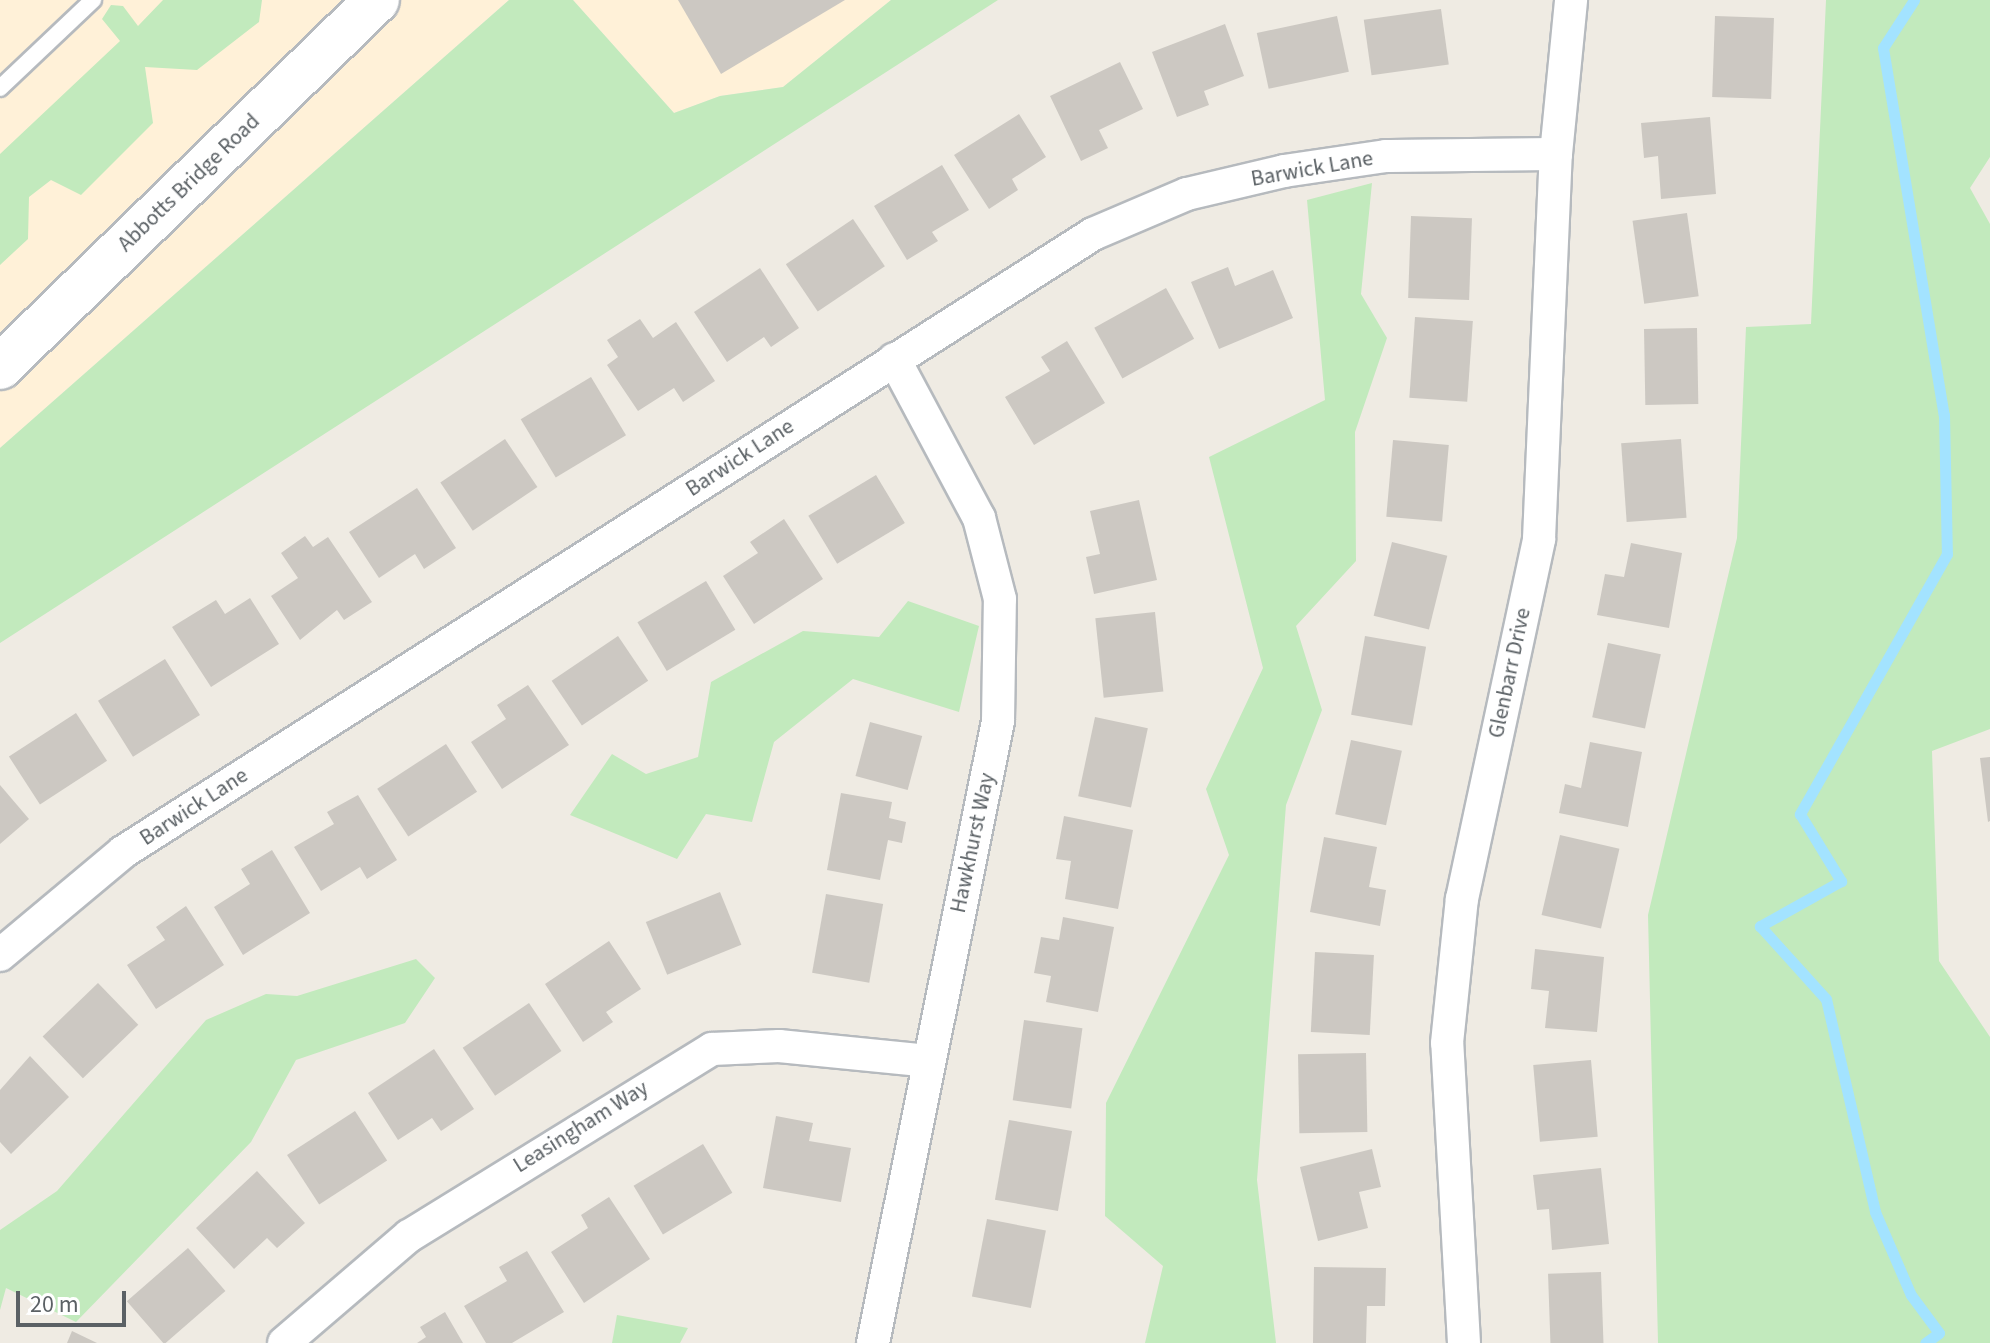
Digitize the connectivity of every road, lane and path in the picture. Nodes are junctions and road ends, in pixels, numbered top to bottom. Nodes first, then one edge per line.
1 (93, 0) edge
2 (377, 0) edge
3 (1571, 0) edge
4 (0, 88) edge
5 (1556, 154) junction
6 (894, 359) junction
7 (0, 367) edge
8 (0, 955) edge
9 (928, 1061) junction
10 (284, 1343) edge
11 (873, 1343) edge
12 (1464, 1343) edge

1 - 4 lane
2 - 7 main road, Abbotts Bridge Road
3 - 5 street, Glenbarr Drive
5 - 6 street, Barwick Lane
5 - 12 street, Glenbarr Drive
6 - 8 street, Barwick Lane
6 - 9 street, Hawkhurst Way
9 - 10 street, Leasingham Way
9 - 11 street, Hawkhurst Way

